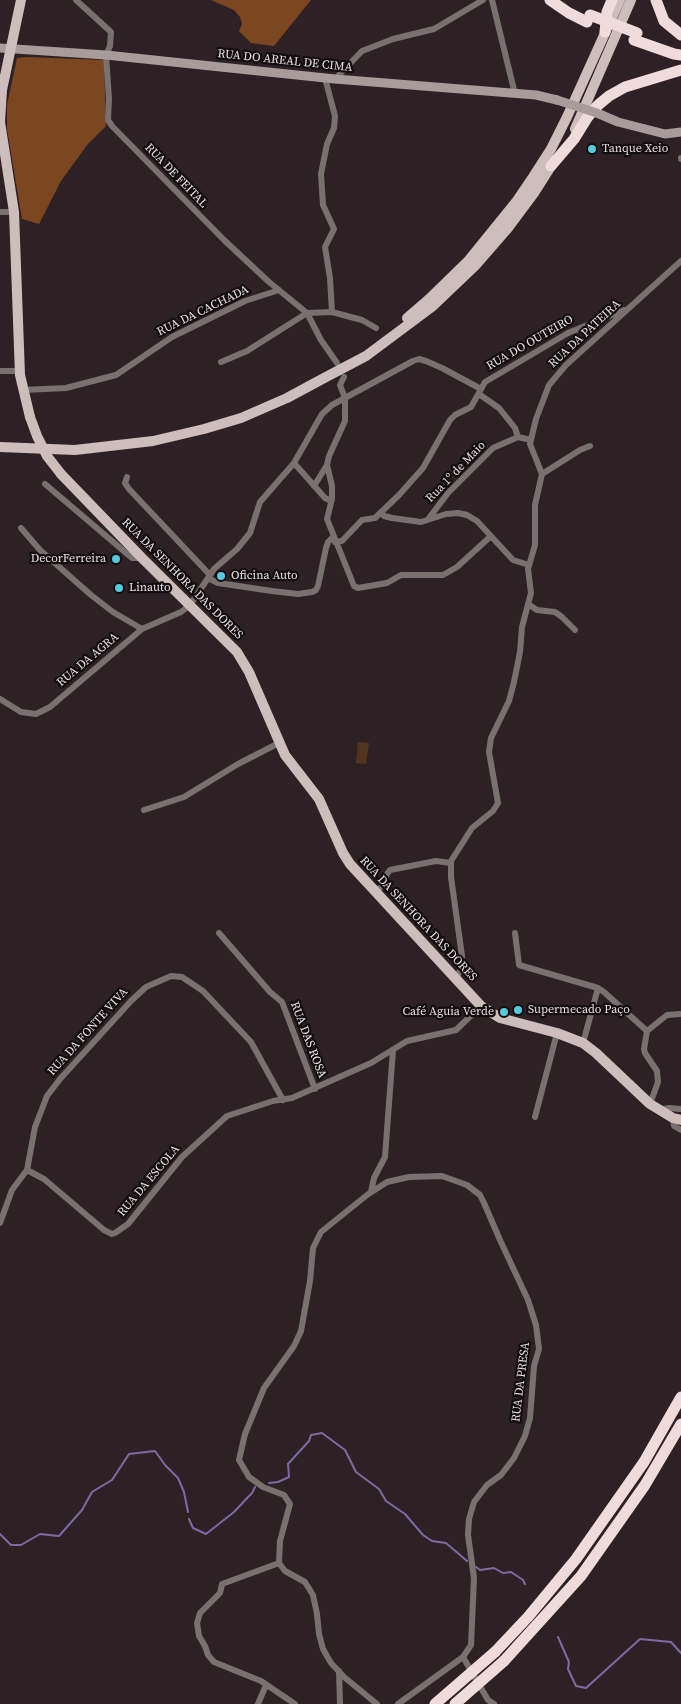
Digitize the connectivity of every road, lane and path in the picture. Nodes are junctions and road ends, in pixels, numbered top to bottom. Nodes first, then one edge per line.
1 (21, 0) edge
2 (76, 0) edge
3 (483, 0) edge
4 (492, 0) edge
5 (550, 0) edge
6 (562, 0) edge
7 (612, 0) edge
8 (620, 0) edge
9 (631, 0) edge
10 (656, 0) edge
11 (589, 18) junction
12 (605, 32) junction
13 (635, 36) junction
14 (681, 36) edge
15 (5, 48) edge
16 (681, 48) edge
17 (106, 55) junction
18 (681, 55) edge
19 (681, 70) edge
20 (330, 79) junction
21 (515, 94) junction
22 (681, 132) edge
23 (551, 166) junction
24 (0, 212) edge
25 (14, 212) junction
26 (681, 261) edge
27 (278, 290) junction
28 (630, 307) junction
29 (332, 312) junction
30 (307, 313) junction
31 (376, 328) dead end
32 (220, 362) dead end
33 (337, 363) dead end
34 (0, 372) edge
35 (20, 372) junction
36 (344, 377) dead end
37 (326, 378) junction
38 (23, 390) junction
39 (480, 392) junction
40 (345, 398) junction
41 (518, 437) junction
42 (530, 440) junction
43 (590, 446) dead end
44 (0, 447) edge
45 (294, 463) junction
46 (327, 466) junction
47 (542, 474) junction
48 (127, 477) dead end
49 (45, 484) dead end
50 (314, 486) junction
51 (331, 501) junction
52 (381, 513) junction
53 (429, 518) junction
54 (22, 528) dead end
55 (491, 536) junction
56 (334, 539) junction
57 (142, 558) junction
58 (529, 566) junction
59 (209, 577) junction
60 (528, 604) junction
61 (190, 605) junction
62 (142, 630) junction
63 (575, 630) dead end
64 (0, 699) edge
65 (279, 743) junction
66 (144, 810) dead end
67 (451, 864) junction
68 (376, 892) junction
69 (219, 933) dead end
70 (515, 934) dead end
71 (456, 978) junction
72 (598, 988) junction
73 (481, 1006) junction
74 (681, 1014) edge
75 (647, 1031) junction
76 (557, 1034) junction
77 (583, 1043) junction
78 (393, 1050) junction
79 (314, 1089) junction
80 (283, 1100) junction
81 (650, 1104) junction
82 (681, 1109) edge
83 (659, 1110) junction
84 (535, 1117) dead end
85 (677, 1119) edge
86 (681, 1130) edge
87 (27, 1170) junction
88 (371, 1192) junction
89 (0, 1223) edge
90 (681, 1397) edge
91 (681, 1424) edge
92 (279, 1564) junction
93 (463, 1657) junction
94 (339, 1671) junction
95 (266, 1685) junction
96 (258, 1704) edge
97 (295, 1704) edge
98 (340, 1704) edge
99 (377, 1704) edge
100 (398, 1704) edge
101 (435, 1704) edge
102 (455, 1704) edge
103 (494, 1704) edge

1 - 15 main road, RUA DA SENHORA DAS DORES
2 - 17 street, RUA DE FEITAL
3 - 20 street
4 - 21 street
5 - 11 highway
6 - 11 highway
7 - 12 highway
8 - 12 main road
9 - 23 main road
10 - 14 highway
11 - 13 highway
12 - 37 main road
13 - 16 highway
13 - 18 highway
15 - 17 main road, RUA DO AREAL DE CIMA
15 - 25 main road, RUA DA SENHORA DAS DORES
17 - 20 main road, RUA DO AREAL DE CIMA
17 - 27 street, RUA DE FEITAL
19 - 23 highway
20 - 21 main road, RUA DO AREAL DE CIMA
20 - 29 street
21 - 22 main road, RUA DO AREAL DE CIMA, bridge
23 - 37 main road
24 - 25 street
25 - 35 main road, RUA DA SENHORA DAS DORES
26 - 28 street, RUA DA PATEIRA
27 - 30 street
27 - 38 street, RUA DA CACHADA
28 - 39 street, RUA DO OUTEIRO
28 - 42 street, RUA DA PATEIRA
29 - 30 street
29 - 31 street
30 - 32 street
30 - 33 street
34 - 35 street
35 - 38 main road, RUA DA SENHORA DAS DORES
36 - 40 street
37 - 44 main road
38 - 57 main road, RUA DA SENHORA DAS DORES, bridge
39 - 40 street
39 - 41 street
39 - 52 street, RUA DO OUTEIRO
40 - 45 street
40 - 46 street
41 - 42 street
41 - 53 street, Rua 1º de Maio
42 - 47 street
43 - 47 street
45 - 50 street
45 - 59 street
46 - 50 street
46 - 51 street
47 - 58 street
48 - 59 street
49 - 57 street
50 - 51 street
51 - 56 street
52 - 53 street
52 - 56 street, RUA DO OUTEIRO
53 - 55 street
54 - 62 street
55 - 56 street
55 - 58 street
56 - 59 street
57 - 61 main road, RUA DA SENHORA DAS DORES
58 - 60 street
59 - 61 street
60 - 63 street
60 - 67 street
61 - 62 street, RUA DA AGRA
61 - 65 main road, RUA DA SENHORA DAS DORES
62 - 64 street, RUA DA AGRA
65 - 66 street
65 - 68 main road, RUA DA SENHORA DAS DORES
67 - 68 street
67 - 71 street
68 - 71 main road, RUA DA SENHORA DAS DORES
69 - 79 street, RUA DAS ROSA
70 - 72 street
71 - 73 main road, RUA DA SENHORA DAS DORES
72 - 75 street
72 - 77 street
73 - 76 main road, RUA DA SENHORA DAS DORES
73 - 78 street, RUA DA ESCOLA
74 - 75 street
75 - 81 street
76 - 77 main road, RUA DA SENHORA DAS DORES
76 - 84 street
77 - 81 main road, RUA DA SENHORA DAS DORES
78 - 79 street, RUA DA ESCOLA
78 - 88 street
79 - 80 street, RUA DA ESCOLA
80 - 87 street, RUA DA ESCOLA
80 - 87 street, RUA DA FONTE VIVA
81 - 83 main road, RUA DA SENHORA DAS DORES
82 - 83 street
83 - 85 main road, RUA DA SENHORA DAS DORES
85 - 86 street
87 - 89 street
88 - 92 street, RUA DA PRESA
88 - 93 street, RUA DA PRESA
90 - 101 highway, bridge
91 - 102 highway, bridge
92 - 94 street
92 - 95 street
93 - 100 street
93 - 103 street
94 - 98 street
94 - 99 street
95 - 96 street
95 - 97 street

